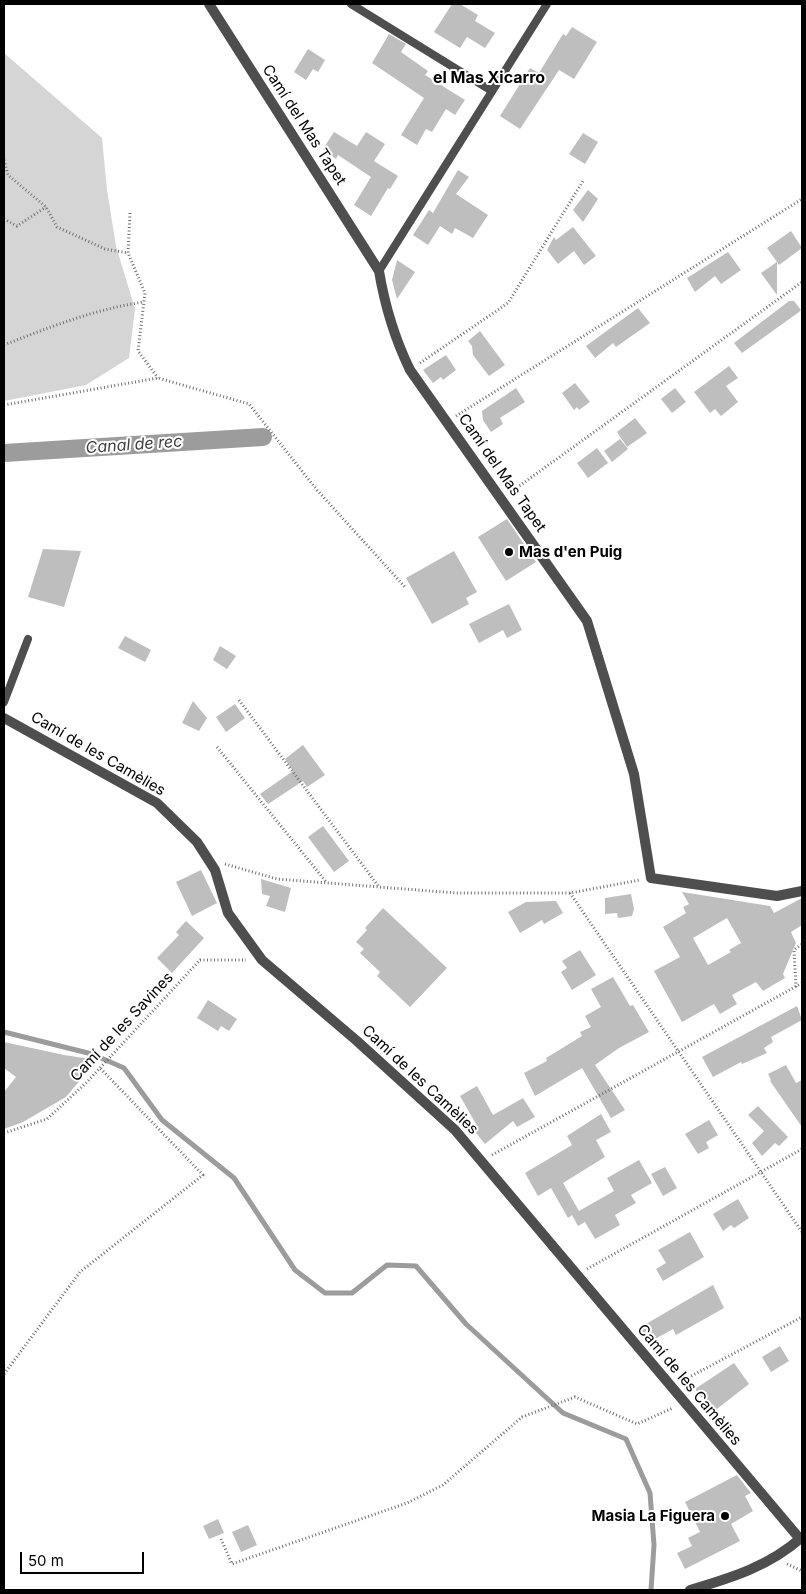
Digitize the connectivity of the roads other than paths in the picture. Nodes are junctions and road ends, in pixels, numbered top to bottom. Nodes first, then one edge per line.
1 (208, 4) edge
2 (351, 4) edge
3 (547, 4) edge
4 (492, 91) junction
5 (379, 271) junction
6 (28, 639) dead end
7 (4, 702) edge
8 (4, 718) edge
9 (802, 891) edge
10 (801, 1538) edge
11 (690, 1590) edge

1 - 5 street, Camí del Mas Tapet
2 - 4 lane
3 - 4 lane
4 - 5 lane
5 - 9 street, Camí del Mas Tapet
6 - 7 lane
8 - 10 street, Camí de les Camèlies
10 - 11 street

